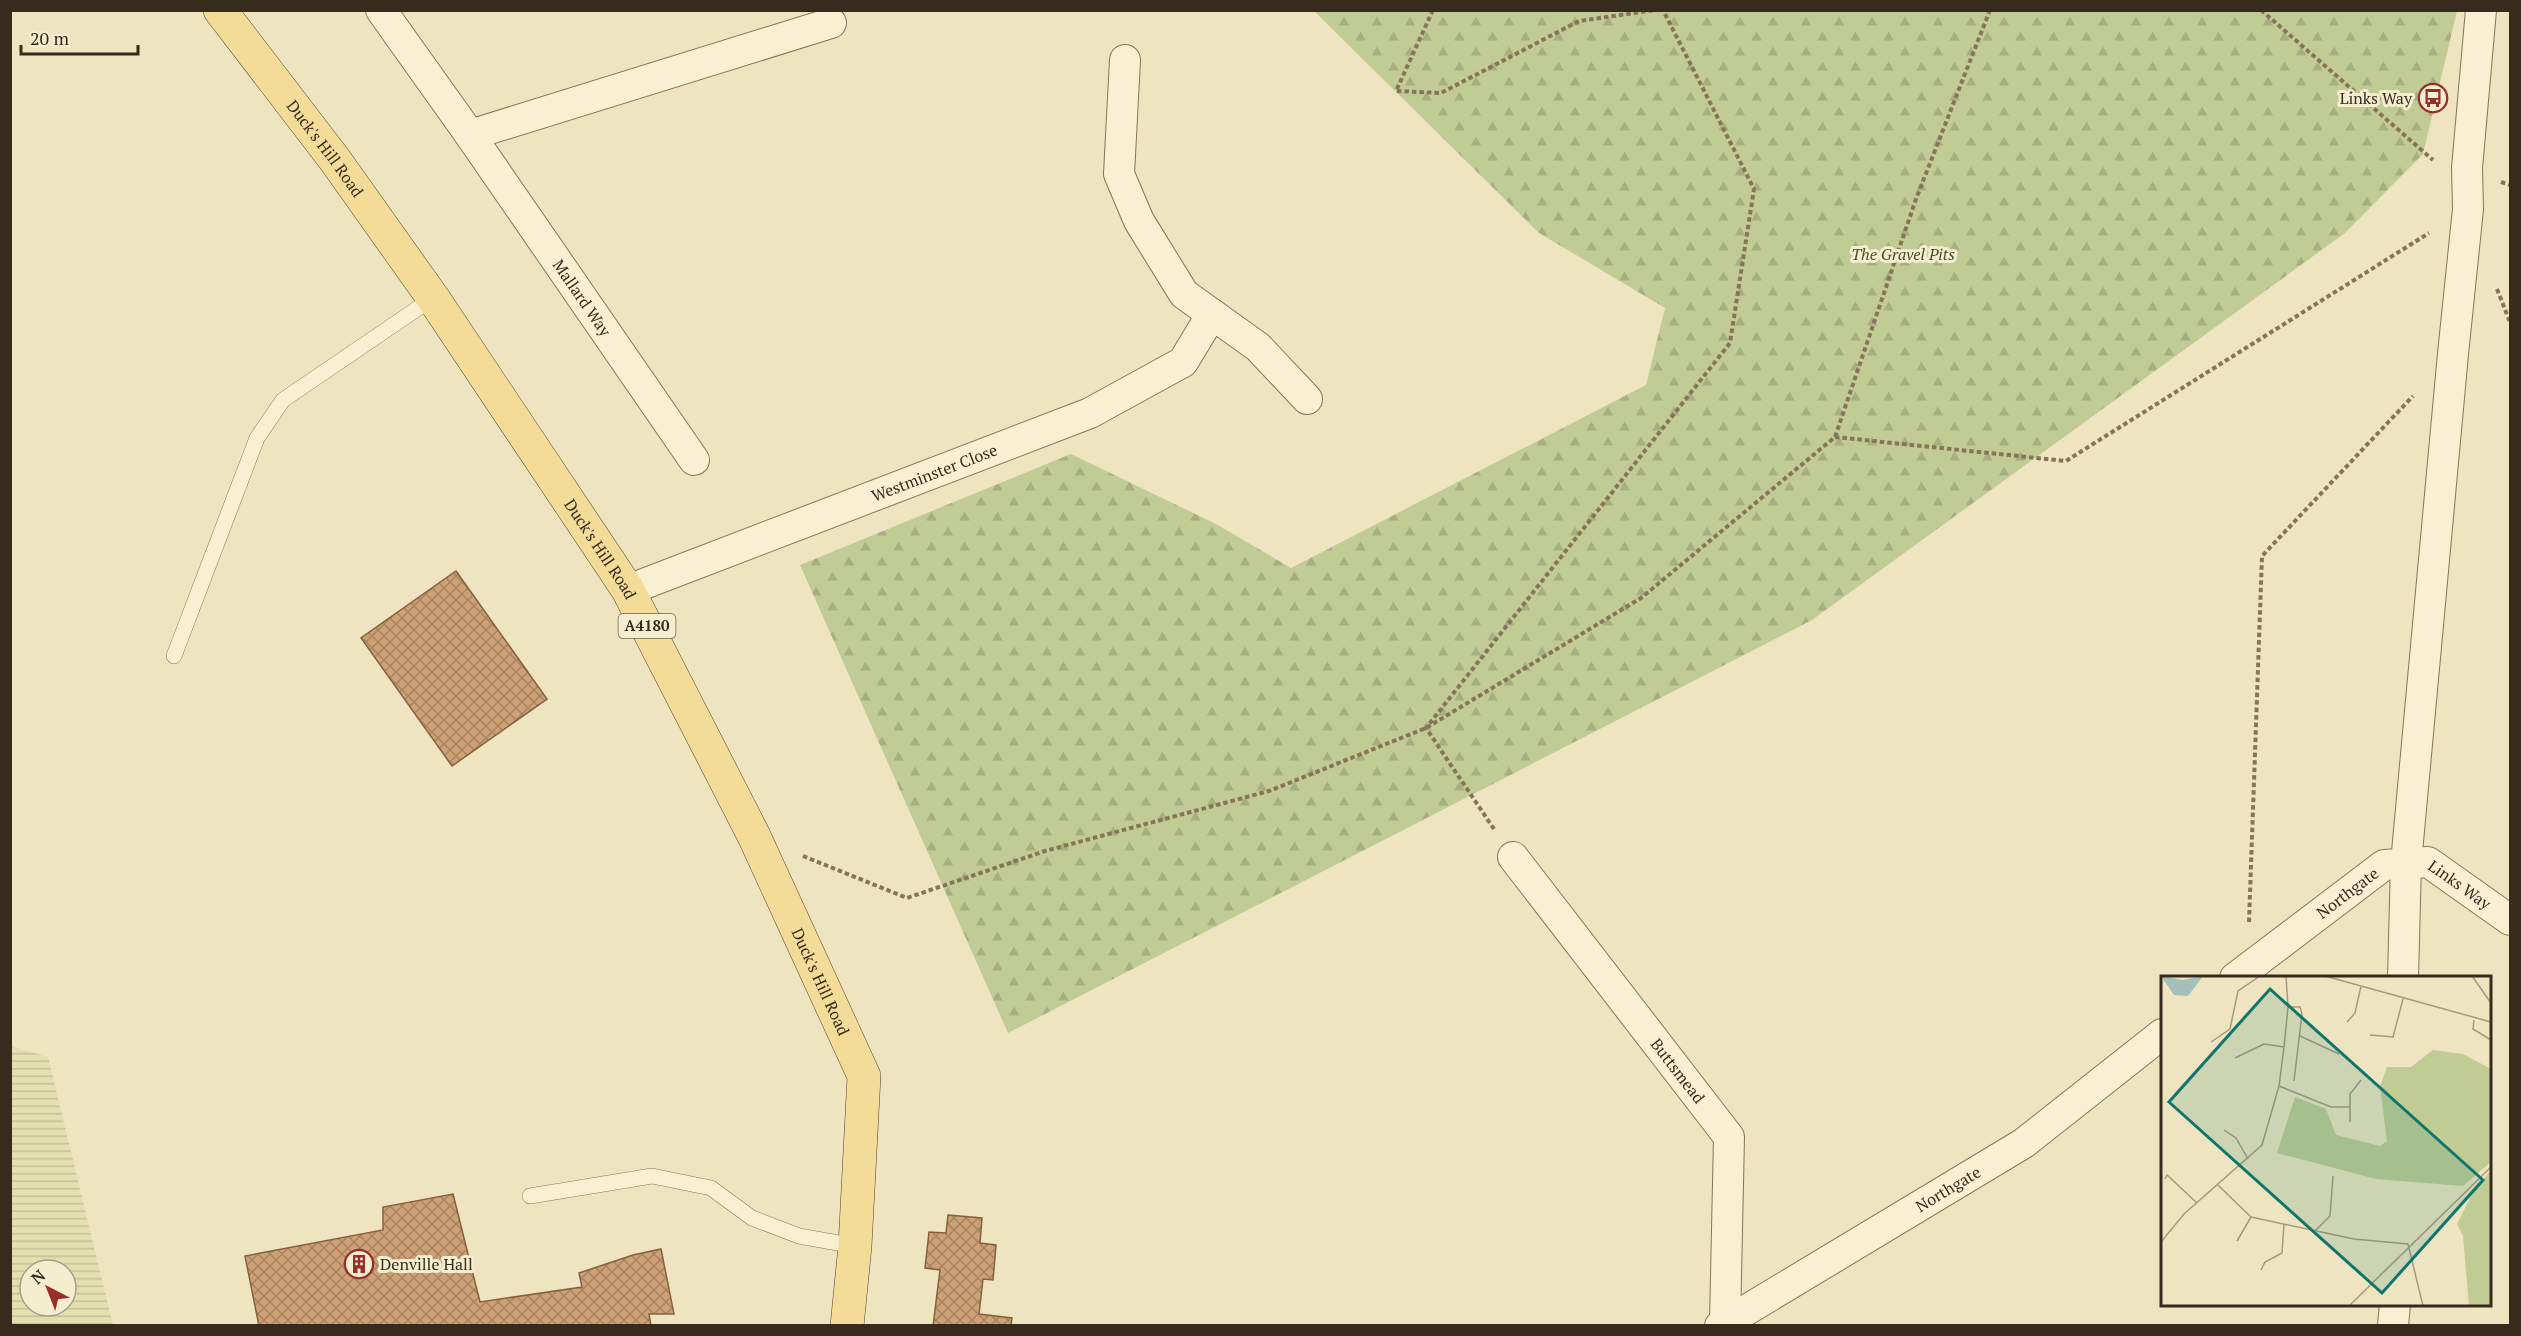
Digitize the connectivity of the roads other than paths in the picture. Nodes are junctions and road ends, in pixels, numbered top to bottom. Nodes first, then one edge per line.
1 (381, 10) edge
2 (2481, 10) edge
3 (220, 11) edge
4 (831, 23) dead end
5 (1125, 60) dead end
6 (470, 135) junction
7 (433, 298) junction
8 (1212, 314) junction
9 (1307, 399) dead end
10 (694, 460) dead end
11 (628, 590) junction
12 (174, 656) dead end
13 (1513, 857) road end
14 (2406, 863) junction
15 (2511, 920) edge
16 (2242, 973) edge
17 (2403, 976) edge
18 (2161, 1036) edge
19 (530, 1196) dead end
20 (855, 1246) junction
21 (2395, 1306) edge
22 (1722, 1324) edge
23 (847, 1326) edge
24 (2393, 1326) edge

1 - 6 street, Mallard Way
2 - 14 street
3 - 7 main road, Duck's Hill Road / A4180
4 - 6 street
5 - 8 street
6 - 10 street, Mallard Way
7 - 11 main road, Duck's Hill Road / A4180
7 - 12 lane
8 - 9 street
8 - 11 street, Westminster Close
11 - 20 main road, Duck's Hill Road / A4180
13 - 22 street, Buttsmead
14 - 15 street, Links Way
14 - 16 street, Northgate
14 - 17 street
18 - 22 street, Northgate
19 - 20 lane
20 - 23 main road, Duck's Hill Road / A4180
21 - 24 street

